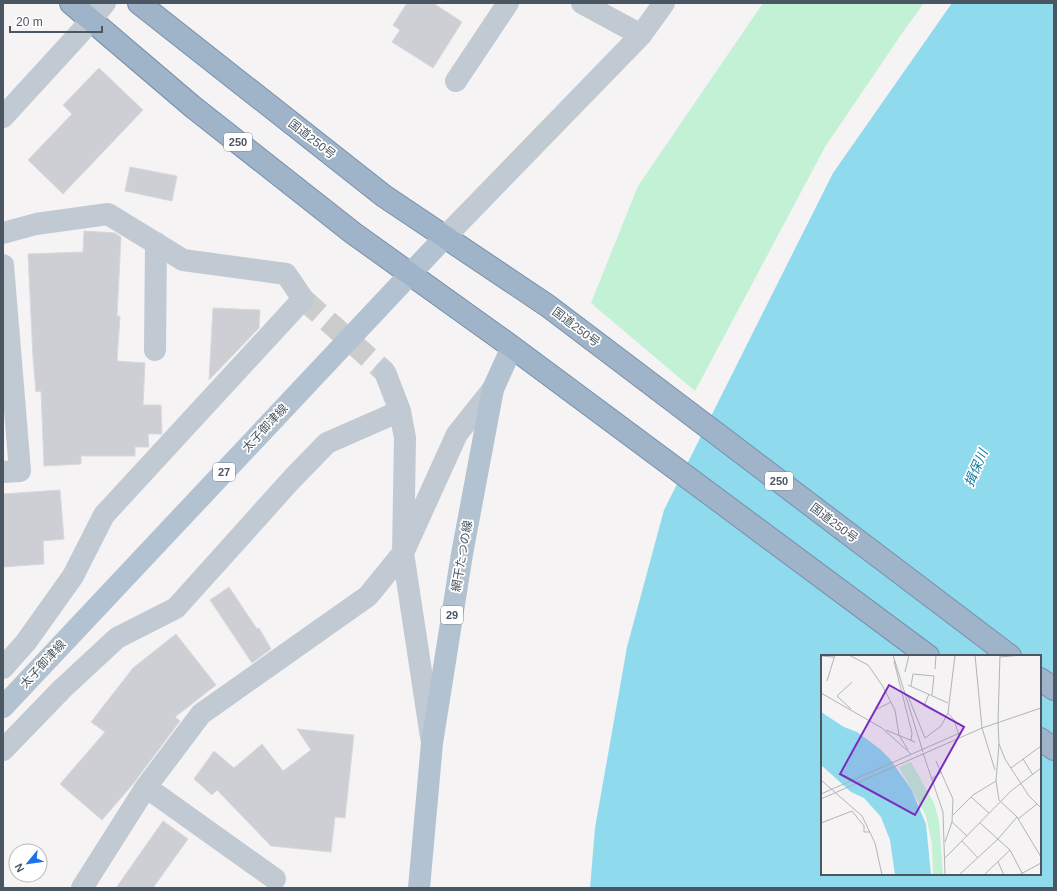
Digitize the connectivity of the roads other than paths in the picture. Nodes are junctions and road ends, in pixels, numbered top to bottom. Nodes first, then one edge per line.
1 (71, 3) edge
2 (105, 3) edge
3 (139, 3) edge
4 (508, 3) edge
5 (582, 3) edge
6 (664, 3) edge
7 (91, 20) junction
8 (641, 35) junction
9 (456, 81) dead end
10 (3, 117) edge
11 (3, 233) edge
12 (445, 237) junction
13 (156, 243) junction
14 (3, 265) edge
15 (410, 274) junction
16 (512, 347) junction
17 (155, 350) dead end
18 (385, 372) tunnel mouth
19 (493, 388) junction
20 (400, 411) junction
21 (3, 472) edge
22 (404, 553) junction
23 (927, 655) edge
24 (1009, 655) edge
25 (3, 668) edge
26 (1041, 680) edge
27 (1054, 689) edge
28 (3, 706) edge
29 (1041, 740) edge
30 (432, 743) junction
31 (3, 750) edge
32 (1054, 750) edge
33 (146, 787) junction
34 (275, 879) dead end
35 (82, 888) edge
36 (419, 888) edge

1 - 7 highway, 250
2 - 7 street
3 - 12 highway, 国道250号 / 250
4 - 9 street
5 - 8 street
6 - 8 street
7 - 10 street
7 - 15 highway, 250
8 - 12 street
11 - 13 street
12 - 15 main road, 太子御津線 / 27
12 - 24 highway, 国道250号 / 250
13 - 17 street
13 - 25 street
14 - 21 street
15 - 16 highway, 250
15 - 28 main road, 太子御津線 / 27
16 - 19 main road, 網干たつの線 / 29
16 - 23 highway, 250
18 - 20 street
19 - 22 street
19 - 30 main road, 網干たつの線 / 29
20 - 22 street
20 - 31 street
22 - 30 street
22 - 33 street
26 - 27 highway
29 - 32 highway
30 - 36 main road, 網干たつの線 / 29
33 - 34 street
33 - 35 street

